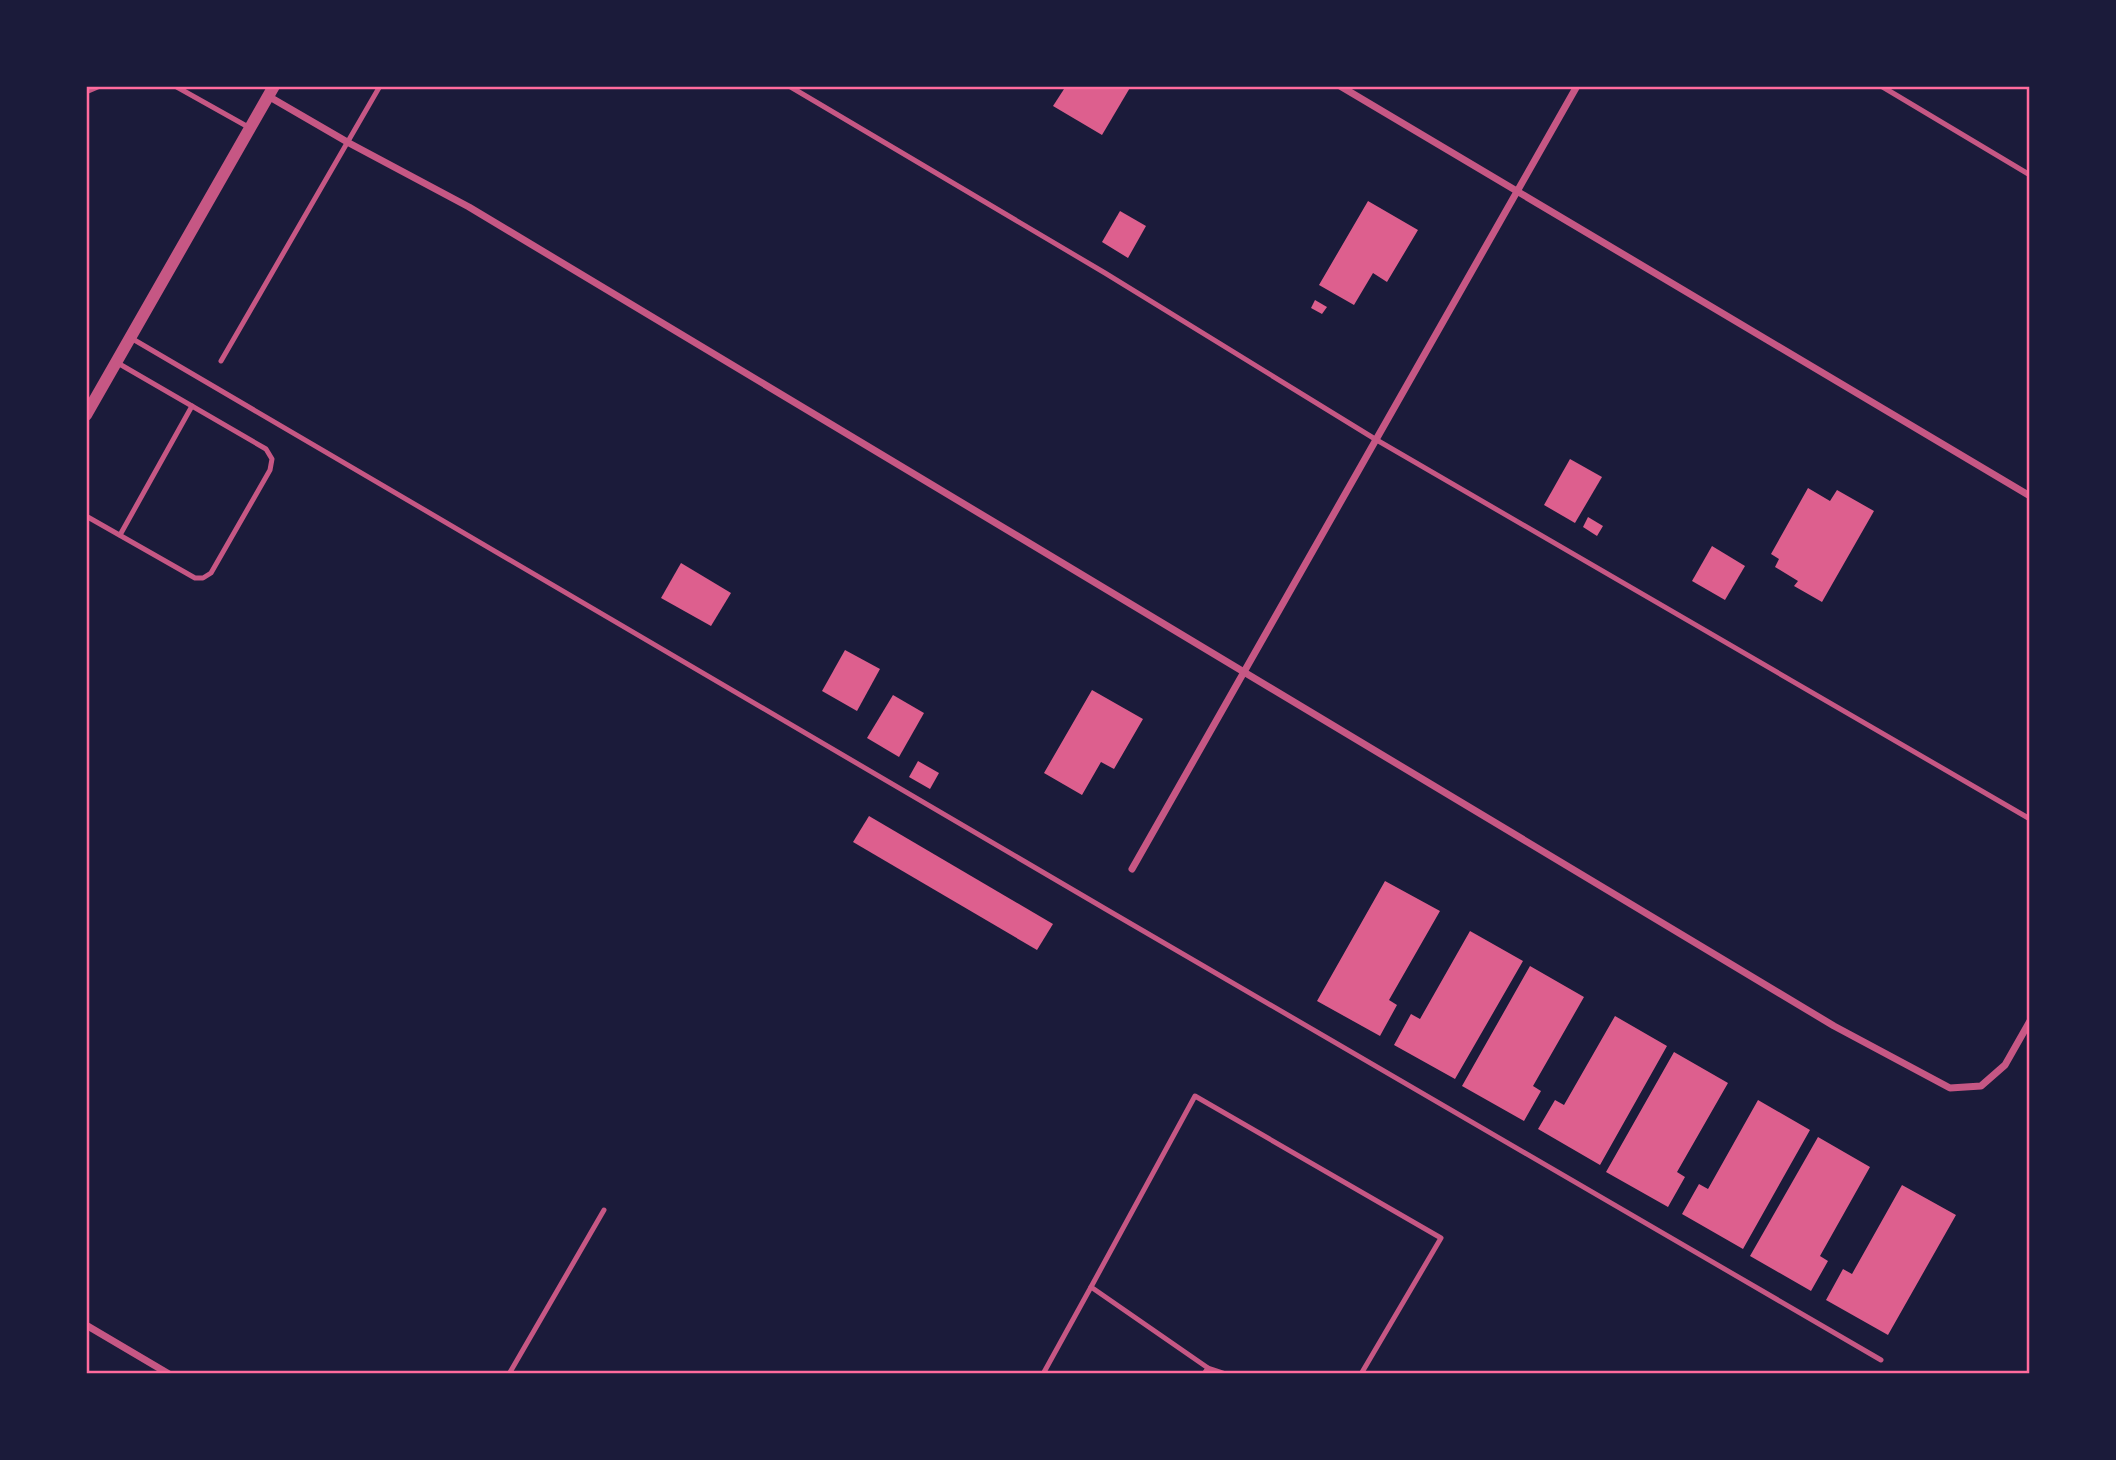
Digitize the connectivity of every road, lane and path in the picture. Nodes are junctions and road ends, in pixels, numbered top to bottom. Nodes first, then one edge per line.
1 (100, 86) edge
2 (175, 86) edge
3 (380, 86) edge
4 (789, 86) edge
5 (1340, 86) edge
6 (1577, 86) edge
7 (1881, 86) edge
8 (271, 91) edge
9 (86, 92) edge
10 (250, 128) junction
11 (348, 143) junction
12 (2030, 175) edge
13 (1518, 190) junction
14 (130, 337) junction
15 (221, 361) dead end
16 (116, 362) junction
17 (192, 406) junction
18 (86, 415) edge
19 (1375, 439) junction
20 (2030, 496) edge
21 (86, 516) edge
22 (120, 535) junction
23 (1244, 670) junction
24 (2030, 820) edge
25 (1132, 869) dead end
26 (2030, 1021) edge
27 (604, 1210) dead end
28 (1091, 1287) junction
29 (86, 1325) edge
30 (1881, 1360) dead end
31 (1208, 1368) junction
32 (169, 1374) edge
33 (509, 1374) edge
34 (1043, 1374) edge
35 (1204, 1374) edge
36 (1226, 1374) edge
37 (1361, 1374) edge

1 - 9 lane
2 - 10 lane
3 - 11 lane
4 - 19 lane
5 - 13 street
6 - 13 street
7 - 12 lane
8 - 10 street
8 - 11 street
10 - 14 street
11 - 15 lane
11 - 23 street
13 - 19 street
13 - 20 street
14 - 16 street
14 - 30 lane
16 - 17 lane
16 - 18 street
17 - 22 lane
17 - 22 lane
19 - 23 street
19 - 24 lane
21 - 22 lane
23 - 25 street
23 - 26 street
27 - 33 lane
28 - 31 lane
28 - 34 lane
28 - 37 lane
29 - 32 street
31 - 35 lane
31 - 36 lane

